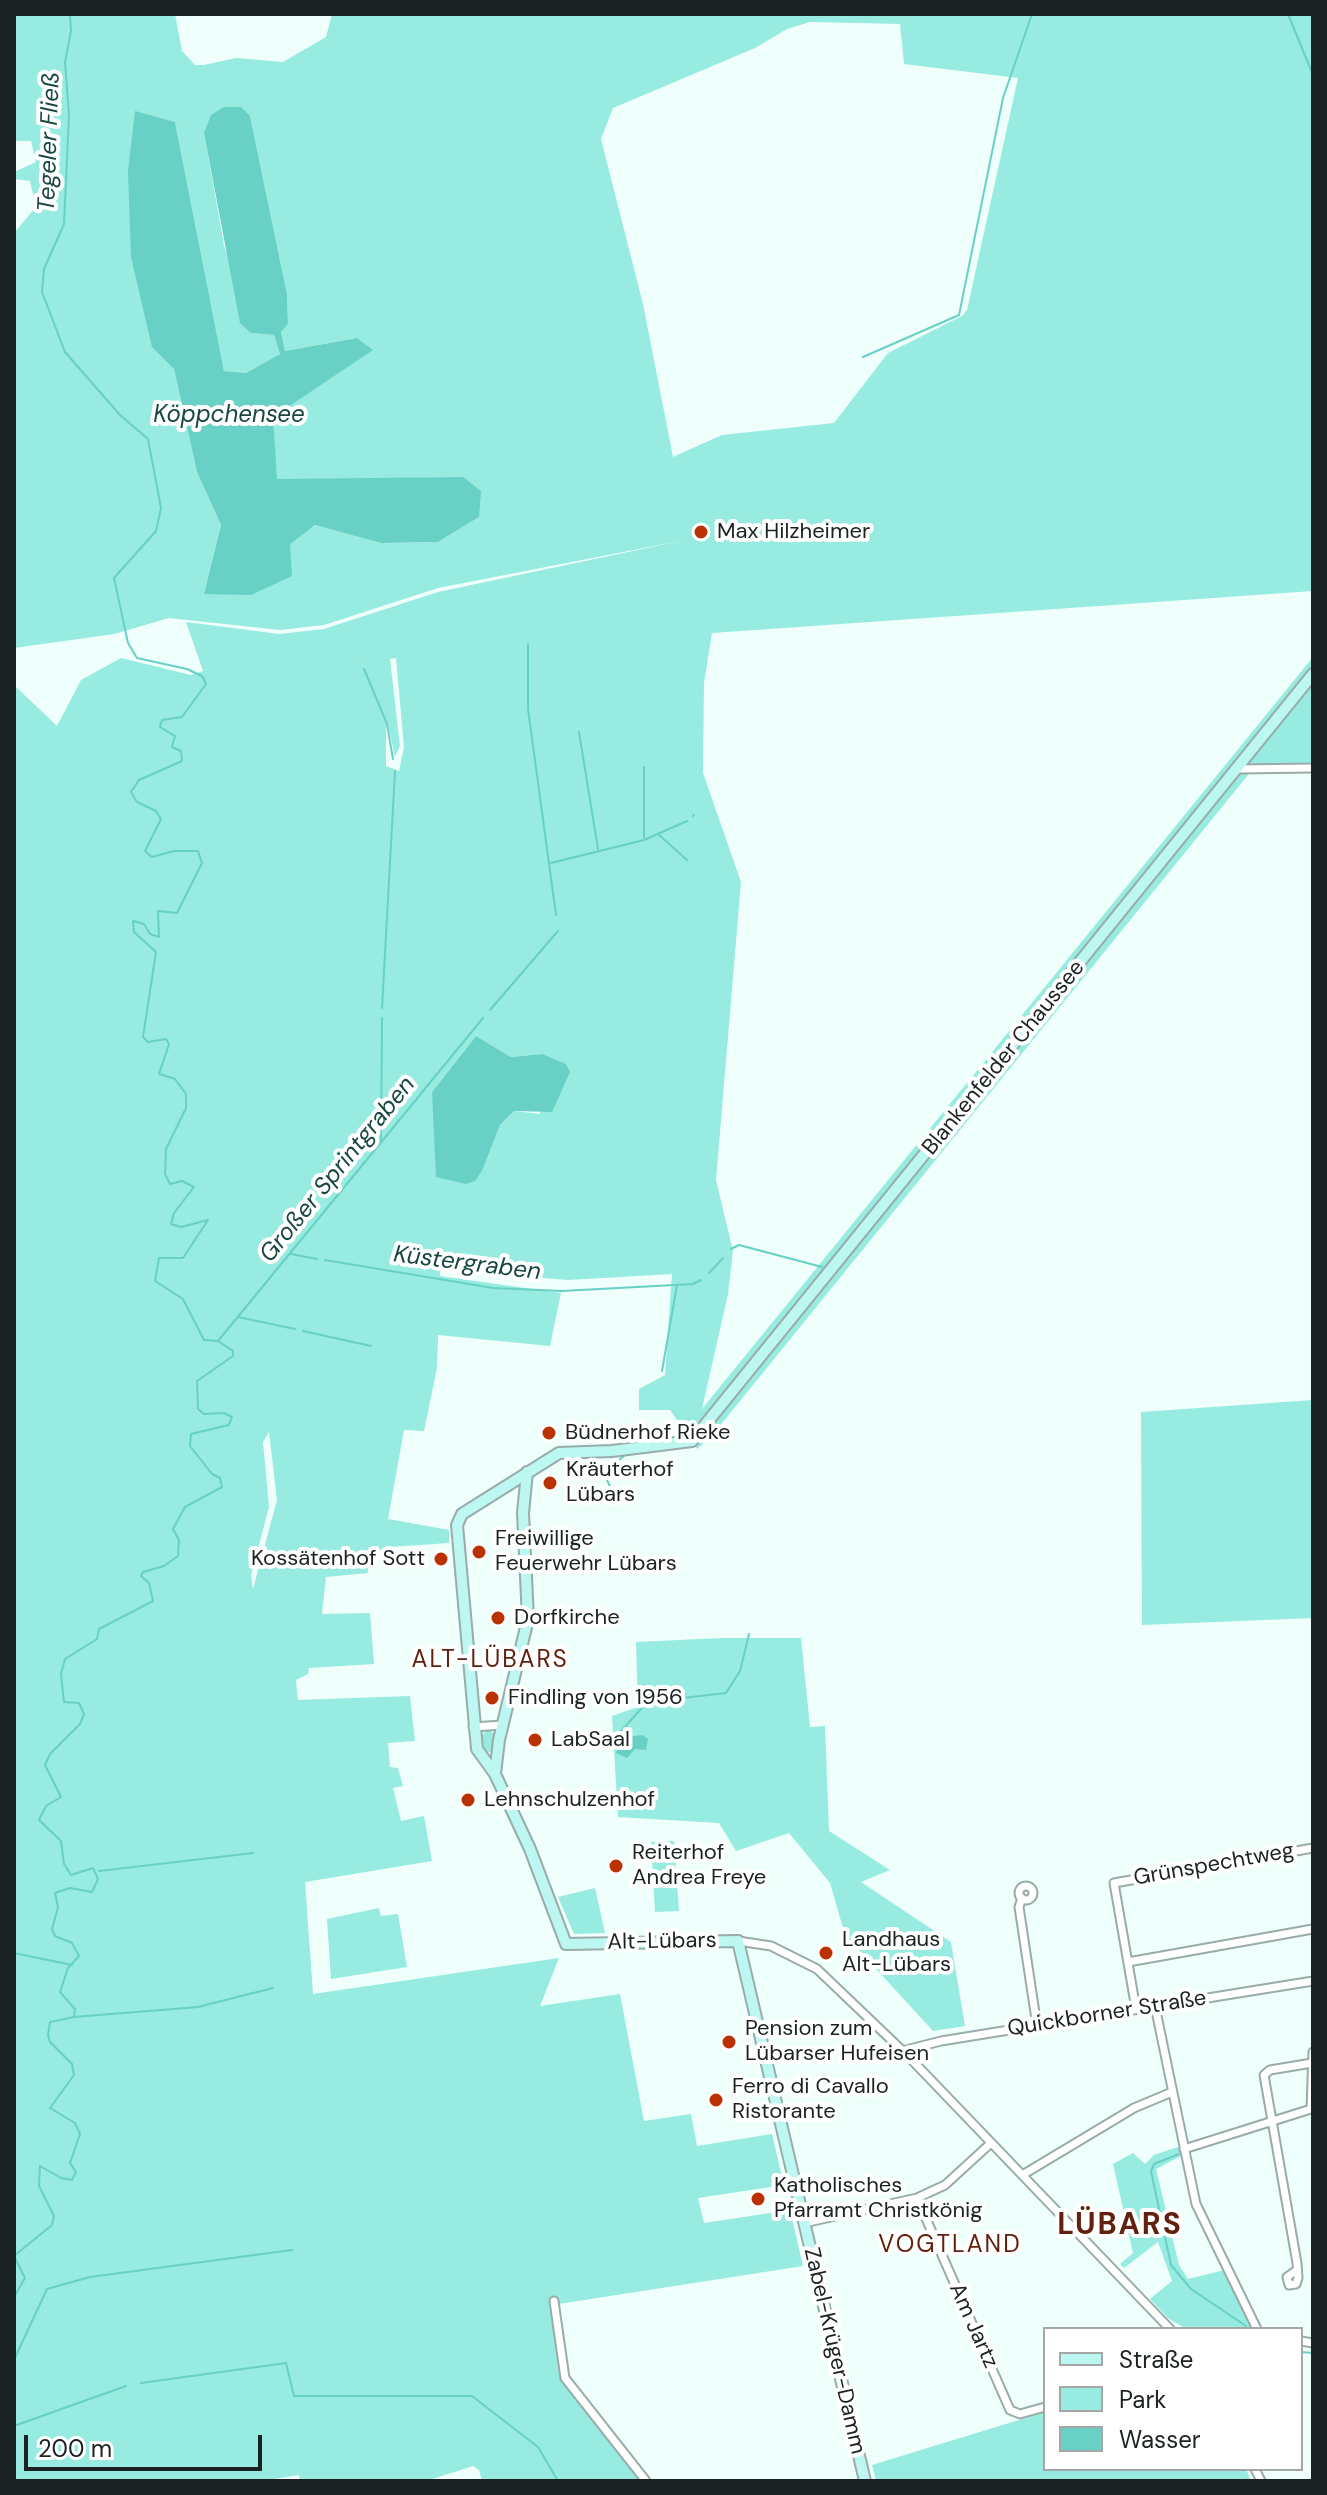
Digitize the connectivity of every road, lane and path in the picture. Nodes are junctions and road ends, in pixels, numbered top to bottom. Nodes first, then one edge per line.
1 (1313, 674) edge
2 (1313, 768) edge
3 (1238, 769) junction
4 (692, 1441) joint
5 (527, 1472) junction
6 (502, 1725) junction
7 (473, 1727) junction
8 (495, 1774) junction
9 (1313, 1848) edge
10 (1022, 1898) dead end
11 (1313, 1929) edge
12 (738, 1941) junction
13 (1128, 1962) junction
14 (1313, 1981) edge
15 (1155, 2006) junction
16 (1136, 2009) junction
17 (1037, 2026) junction
18 (902, 2051) junction
19 (1313, 2052) edge
20 (1312, 2063) edge
21 (1172, 2092) junction
22 (1272, 2120) junction
23 (991, 2143) junction
24 (1184, 2149) junction
25 (1024, 2174) junction
26 (917, 2198) junction
27 (804, 2223) junction
28 (1297, 2270) dead end
29 (554, 2301) dead end
30 (1168, 2327) edge
31 (1256, 2327) edge
32 (1043, 2408) edge
33 (646, 2481) edge
34 (865, 2481) edge

1 - 3 street, Blankenfelder Chaussee
2 - 3 street
3 - 4 street, Blankenfelder Chaussee
4 - 5 street, Alt-Lübars
5 - 6 street
5 - 7 street, Alt-Lübars
6 - 7 street
6 - 8 street
7 - 8 street, Alt-Lübars
8 - 12 street, Alt-Lübars
9 - 13 street, Grünspechtweg
10 - 17 street
11 - 13 street
12 - 18 street, Alt-Lübars
12 - 27 street, Zabel-Krüger-Damm
13 - 16 street
14 - 15 street, Quickborner Straße
15 - 16 street, Quickborner Straße
15 - 21 street
16 - 17 street, Quickborner Straße
17 - 18 street, Quickborner Straße
18 - 23 street, Alt-Lübars
19 - 20 street
20 - 22 street
20 - 22 street
21 - 24 street
21 - 25 street
22 - 24 street
22 - 28 street
23 - 25 street, Alt-Lübars
23 - 26 street
24 - 31 street
25 - 30 street, Alt-Lübars
26 - 27 street
26 - 32 street, Am Jartz
27 - 34 street, Zabel-Krüger-Damm
29 - 33 street

